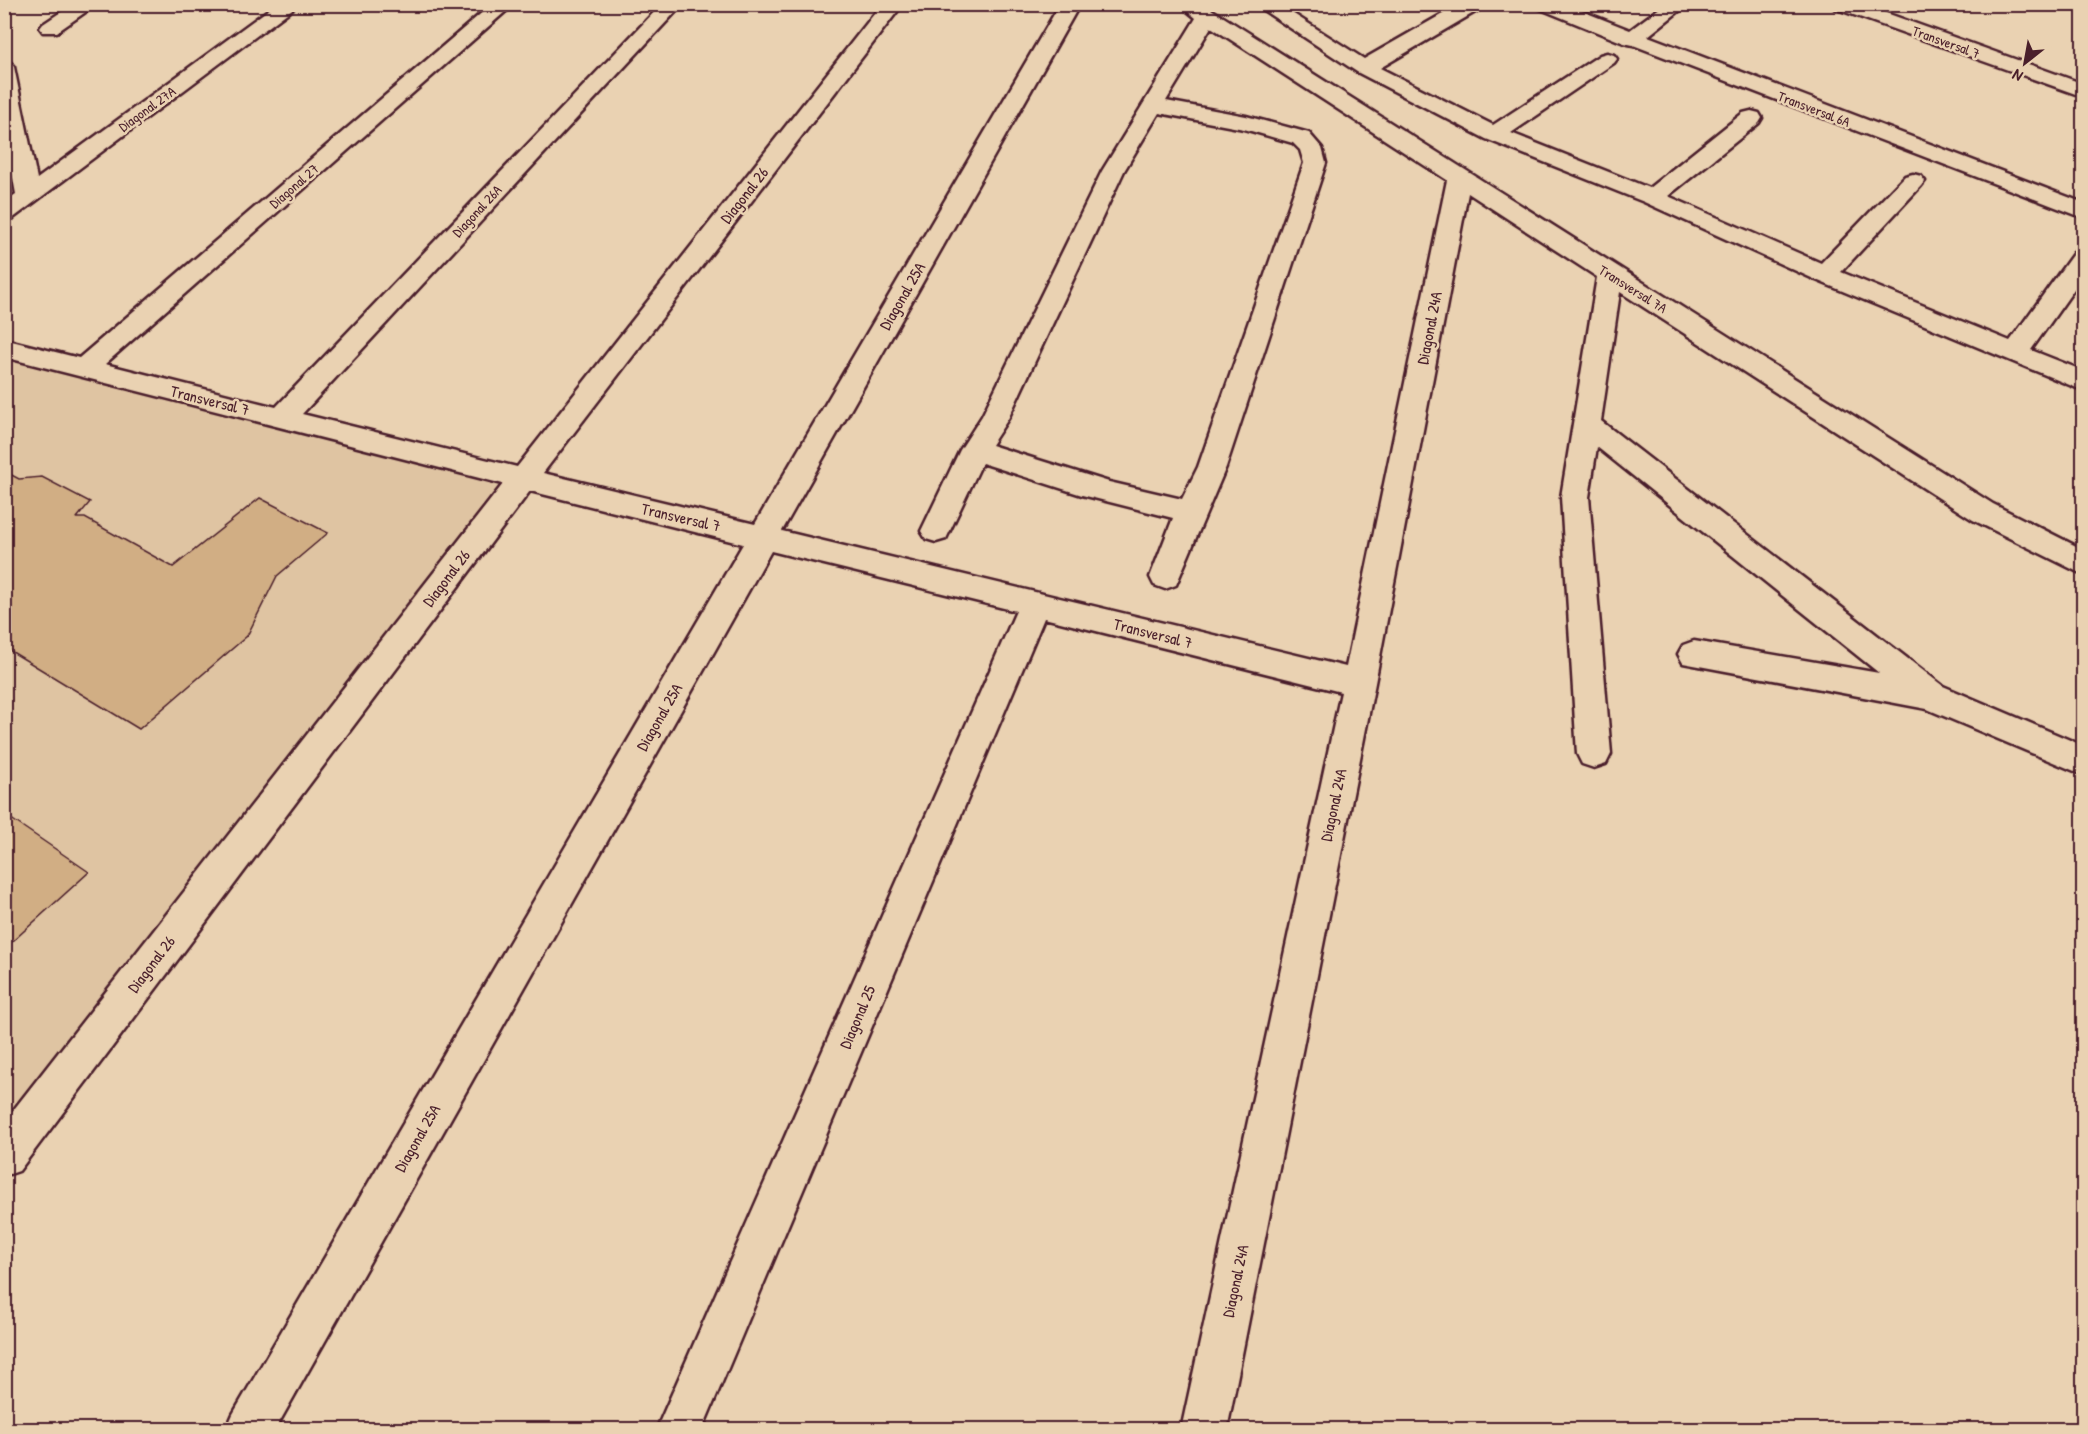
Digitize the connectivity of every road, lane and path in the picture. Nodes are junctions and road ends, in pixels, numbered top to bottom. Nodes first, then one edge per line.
1 (87, 4) edge
2 (289, 4) edge
3 (504, 4) edge
4 (673, 4) edge
5 (892, 4) edge
6 (1070, 4) edge
7 (1264, 4) edge
8 (1475, 4) edge
9 (1545, 4) edge
10 (1678, 4) edge
11 (1841, 4) edge
12 (1198, 11) edge
13 (50, 28) dead end
14 (1631, 39) junction
15 (1607, 59) dead end
16 (4, 67) edge
17 (1364, 68) junction
18 (2084, 91) edge
19 (1152, 105) junction
20 (1751, 118) dead end
21 (1494, 134) junction
22 (1459, 179) junction
23 (1913, 181) dead end
24 (28, 195) junction
25 (1652, 197) junction
26 (2084, 211) edge
27 (4, 214) edge
28 (2084, 256) edge
29 (1825, 273) junction
30 (1610, 275) junction
31 (4, 348) edge
32 (2015, 354) junction
33 (84, 368) junction
34 (2084, 382) edge
35 (282, 418) junction
36 (1587, 425) junction
37 (974, 450) junction
38 (523, 479) junction
39 (1191, 511) junction
40 (936, 531) dead end
41 (763, 536) junction
42 (2084, 564) edge
43 (1165, 577) dead end
44 (1035, 604) junction
45 (1694, 654) dead end
46 (1359, 683) junction
47 (1930, 696) junction
48 (1594, 754) dead end
49 (2084, 760) edge
50 (4, 1156) edge
51 (249, 1430) edge
52 (679, 1430) edge
53 (1204, 1430) edge

1 - 13 street
2 - 24 street, Diagonal 27A
3 - 33 street, Diagonal 27
4 - 35 street, Diagonal 26A
5 - 38 street, Diagonal 26
6 - 41 street, Diagonal 25A
7 - 17 street
8 - 17 street
9 - 14 street, Transversal 6A
10 - 14 street
11 - 18 street, Transversal 7
12 - 19 street
12 - 22 street, Transversal 7A
14 - 26 street, Transversal 6A
15 - 21 street
16 - 24 street
17 - 21 street
19 - 37 street
19 - 39 street
20 - 25 street
21 - 25 street
22 - 30 street, Transversal 7A
22 - 46 street, Diagonal 24A
23 - 29 street
24 - 27 street, Diagonal 27A
25 - 29 street
28 - 32 street
29 - 32 street
30 - 36 street
30 - 42 street, Transversal 7A
31 - 33 street, Transversal 7
32 - 34 street
33 - 35 street, Transversal 7
35 - 38 street, Transversal 7
36 - 47 street
36 - 48 street
37 - 39 street
37 - 40 street
38 - 41 street, Transversal 7
38 - 50 street, Diagonal 26
39 - 43 street
41 - 44 street, Transversal 7
41 - 51 street, Diagonal 25A
44 - 46 street, Transversal 7
44 - 52 street, Diagonal 25
45 - 47 street
46 - 53 street, Diagonal 24A
47 - 49 street

